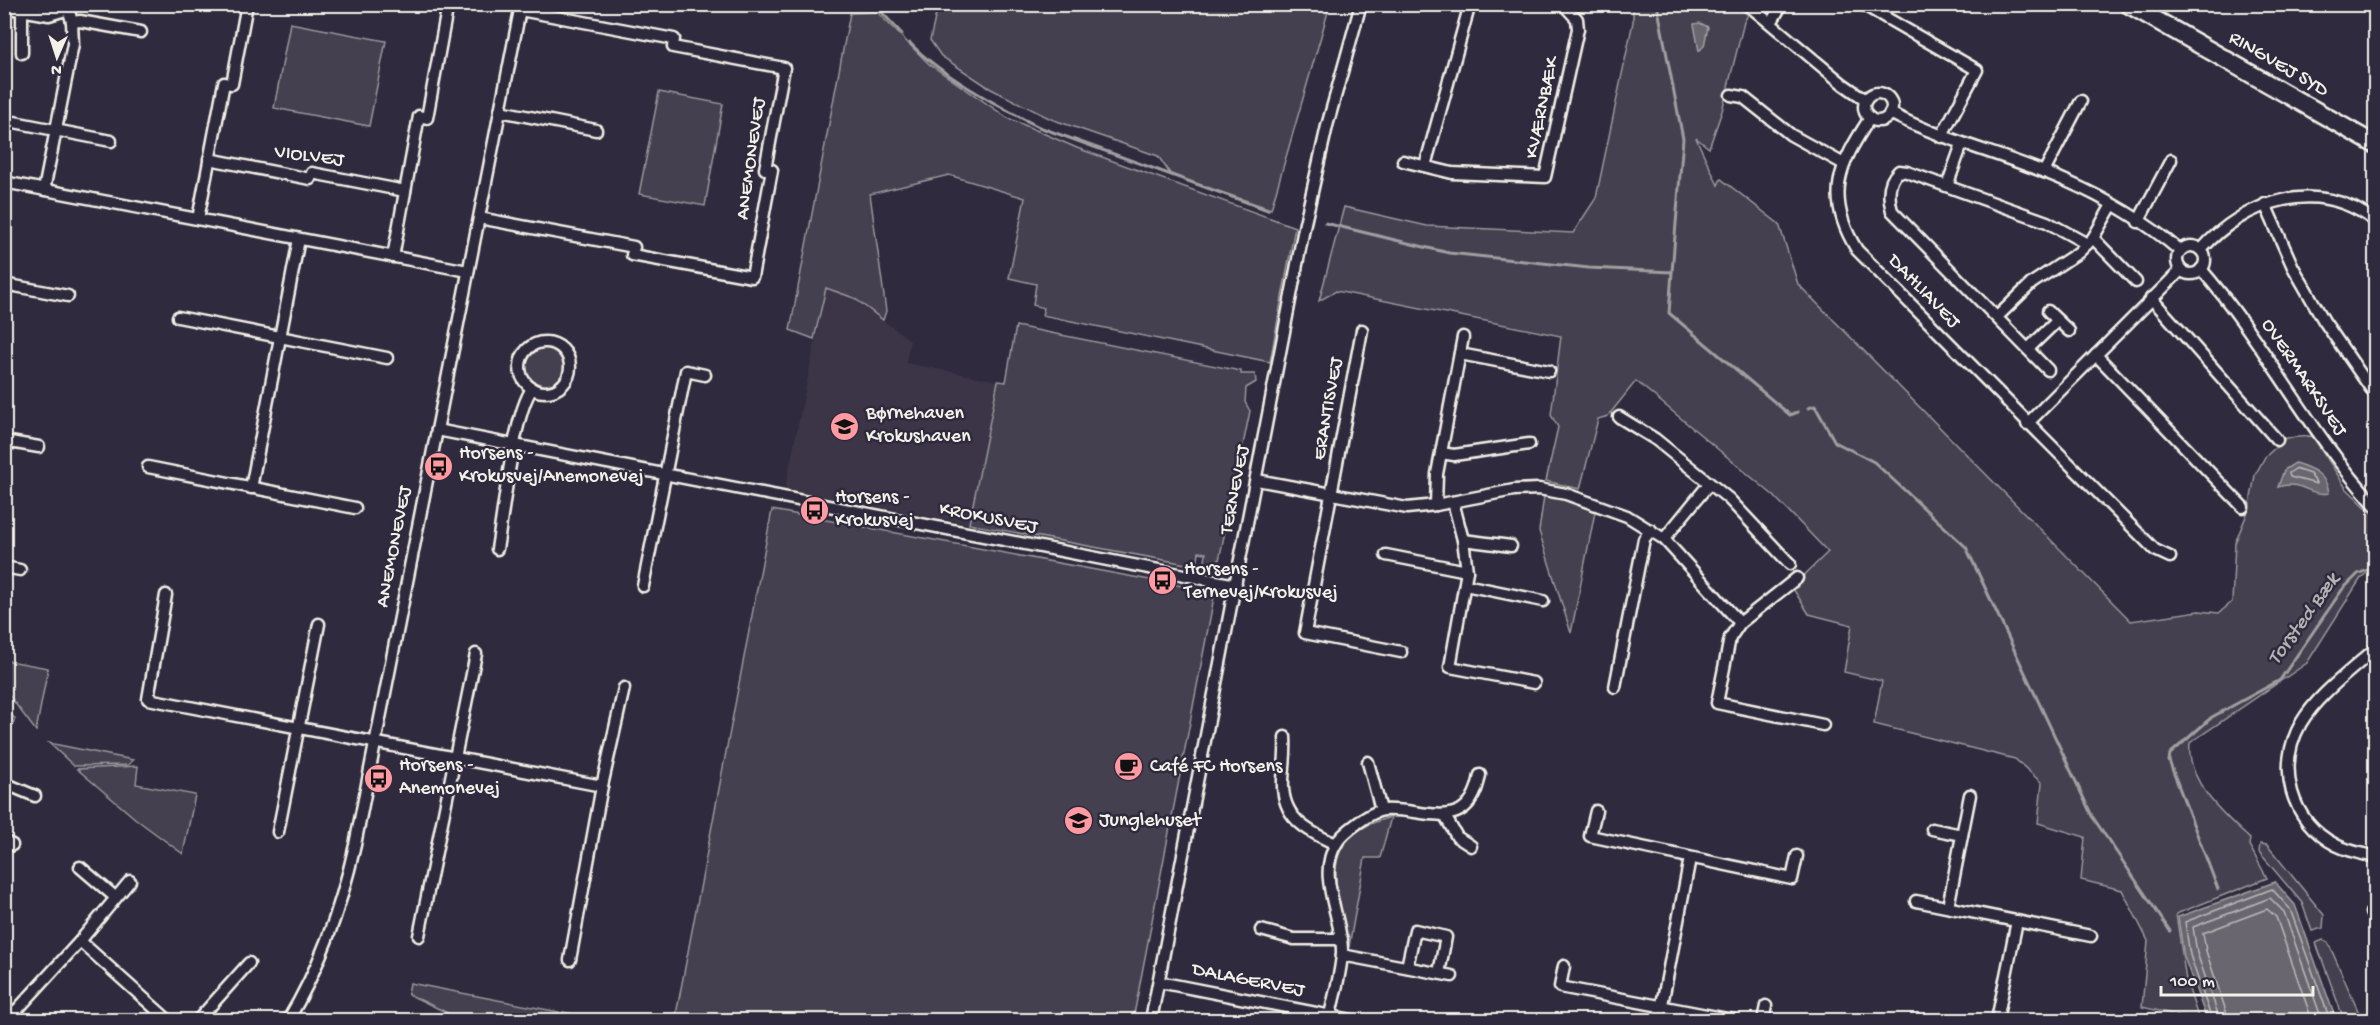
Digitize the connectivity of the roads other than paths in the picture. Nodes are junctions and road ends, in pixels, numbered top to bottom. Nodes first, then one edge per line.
1 (247, 4) edge
2 (448, 4) edge
3 (1360, 4) edge
4 (1470, 4) edge
5 (1563, 4) edge
6 (1747, 4) edge
7 (1782, 4) edge
8 (1862, 4) edge
9 (2128, 4) edge
10 (4, 6) edge
11 (68, 7) edge
12 (22, 10) junction
13 (72, 22) junction
14 (1771, 23) junction
15 (141, 32) dead end
16 (22, 53) dead end
17 (1731, 95) dead end
18 (1866, 100) junction
19 (2081, 101) dead end
20 (500, 111) junction
21 (1890, 113) junction
22 (1870, 118) junction
23 (4, 120) edge
24 (55, 130) junction
25 (596, 130) dead end
26 (1941, 137) junction
27 (111, 141) dead end
28 (1962, 144) junction
29 (2376, 145) edge
30 (209, 159) junction
31 (2171, 160) dead end
32 (1403, 161) dead end
33 (1842, 163) junction
34 (1425, 166) junction
35 (2044, 172) junction
36 (4, 182) edge
37 (1947, 186) junction
38 (44, 190) junction
39 (405, 191) junction
40 (2265, 204) junction
41 (2112, 205) junction
42 (479, 218) junction
43 (198, 219) junction
44 (2138, 222) junction
45 (2376, 222) edge
46 (299, 238) junction
47 (2090, 241) junction
48 (2201, 250) junction
49 (2180, 251) junction
50 (393, 256) junction
51 (2201, 269) junction
52 (2181, 270) junction
53 (468, 271) junction
54 (2136, 282) dead end
55 (4, 284) edge
56 (68, 296) dead end
57 (2151, 298) junction
58 (2048, 310) dead end
59 (178, 317) dead end
60 (1997, 317) junction
61 (2057, 321) junction
62 (1362, 330) dead end
63 (2069, 332) dead end
64 (1463, 337) dead end
65 (280, 338) junction
66 (2028, 350) junction
67 (1460, 354) junction
68 (2096, 355) junction
69 (387, 358) dead end
70 (1549, 370) dead end
71 (2048, 370) dead end
72 (705, 375) dead end
73 (532, 389) junction
74 (2376, 396) edge
75 (1619, 417) dead end
76 (2027, 424) junction
77 (437, 430) junction
78 (2277, 440) dead end
79 (4, 441) edge
80 (1529, 444) dead end
81 (515, 445) junction
82 (39, 447) dead end
83 (1441, 453) junction
84 (148, 467) dead end
85 (664, 474) junction
86 (1257, 480) junction
87 (1709, 484) junction
88 (251, 488) junction
89 (1332, 494) junction
90 (1453, 502) junction
91 (1436, 506) junction
92 (2376, 506) edge
93 (2243, 507) dead end
94 (355, 508) dead end
95 (1651, 530) junction
96 (1664, 538) junction
97 (1463, 540) junction
98 (1511, 546) dead end
99 (497, 549) dead end
100 (1386, 555) dead end
101 (2170, 557) dead end
102 (1790, 564) dead end
103 (4, 567) edge
104 (20, 570) dead end
105 (1467, 571) junction
106 (1797, 578) dead end
107 (1236, 585) junction
108 (1465, 585) junction
109 (643, 586) dead end
110 (166, 595) dead end
111 (1543, 601) dead end
112 (1740, 623) junction
113 (319, 624) dead end
114 (2376, 648) edge
115 (1401, 652) dead end
116 (476, 654) dead end
117 (1534, 683) dead end
118 (1616, 687) dead end
119 (624, 688) dead end
120 (1823, 725) dead end
121 (299, 729) junction
122 (1285, 737) dead end
123 (376, 742) junction
124 (455, 757) junction
125 (1368, 762) dead end
126 (1480, 775) dead end
127 (4, 783) edge
128 (602, 786) junction
129 (1970, 795) dead end
130 (35, 796) dead end
131 (1381, 810) junction
132 (1596, 811) dead end
133 (1445, 816) junction
134 (1932, 830) dead end
135 (278, 832) dead end
136 (1962, 836) junction
137 (1336, 844) junction
138 (1471, 846) dead end
139 (1797, 855) dead end
140 (2376, 857) edge
141 (1690, 858) junction
142 (80, 867) dead end
143 (130, 880) dead end
144 (115, 897) junction
145 (1916, 901) dead end
146 (1948, 908) junction
147 (2016, 921) junction
148 (1260, 930) dead end
149 (419, 936) dead end
150 (2091, 936) dead end
151 (1342, 939) junction
152 (80, 941) junction
153 (1342, 955) junction
154 (570, 960) dead end
155 (249, 963) dead end
156 (1564, 966) dead end
157 (1407, 967) junction
158 (1439, 973) junction
159 (1452, 976) dead end
160 (1159, 982) junction
161 (1766, 1006) dead end
162 (1661, 1007) junction
163 (17, 1010) dead end
164 (1329, 1018) edge
165 (168, 1020) edge
166 (198, 1020) edge
167 (288, 1020) edge
168 (1151, 1020) edge
169 (1352, 1020) edge
170 (1659, 1020) edge
171 (1733, 1020) edge
172 (1763, 1020) edge
173 (1998, 1020) edge

1 - 30 street
2 - 39 street
3 - 86 street, TERNEVEJ
4 - 34 street
5 - 34 street, KVÆRNBÆK
6 - 14 street
7 - 14 street
8 - 26 street
9 - 29 highway, RINGVEJ SYD
10 - 12 street
11 - 12 street
11 - 13 street
12 - 16 street
13 - 15 street
13 - 24 street
14 - 18 street
17 - 33 street
18 - 21 street
18 - 22 street
19 - 35 street
20 - 25 street
20 - 42 street, ANEMONEVEJ
20 - 42 street, ANEMONEVEJ
21 - 22 street
21 - 26 street
22 - 33 street, DAHLIAVEJ
23 - 24 street
24 - 27 street
24 - 38 street
26 - 28 street
28 - 35 street
28 - 37 street
30 - 39 street, VIOLVEJ
30 - 43 street
31 - 44 street
32 - 34 street, KVÆRNBÆK
33 - 76 street, DAHLIAVEJ
35 - 41 street
36 - 38 street
37 - 47 street
37 - 60 street
38 - 43 street
39 - 50 street
40 - 45 street
40 - 48 street
40 - 74 street
41 - 44 street
41 - 47 street
42 - 53 street, ANEMONEVEJ
43 - 46 street
44 - 49 street
46 - 50 street
46 - 65 street
47 - 54 street
47 - 60 street
48 - 49 street
48 - 51 street
49 - 52 street
50 - 53 street
51 - 52 street
51 - 92 street, OVERMARKSVEJ
52 - 57 street
53 - 77 street, ANEMONEVEJ
55 - 56 street
57 - 68 street
57 - 78 street
58 - 61 street
59 - 65 street
60 - 66 street
61 - 63 street
61 - 66 street
62 - 89 street, ERANTISVEJ
64 - 67 street
65 - 69 street
65 - 88 street
66 - 71 street
67 - 70 street
67 - 83 street
68 - 76 street
68 - 93 street
72 - 85 street
73 - 73 street
73 - 81 street
75 - 87 street
76 - 101 street, DAHLIAVEJ
77 - 81 street, KROKUSVEJ
77 - 123 street, ANEMONEVEJ
79 - 82 street
80 - 83 street
81 - 85 street, KROKUSVEJ
81 - 99 street
83 - 91 street
84 - 88 street
85 - 107 street, KROKUSVEJ
85 - 109 street
86 - 89 street
86 - 107 street, TERNEVEJ
87 - 96 street
87 - 102 street
88 - 94 street
89 - 91 street
89 - 115 street, ERANTISVEJ
90 - 91 street
90 - 95 street
90 - 97 street
95 - 96 street
95 - 118 street
96 - 112 street
97 - 98 street
97 - 105 street
100 - 105 street
103 - 104 street
105 - 108 street
106 - 112 street
107 - 160 street, TERNEVEJ
108 - 111 street
108 - 117 street
110 - 121 street
112 - 120 street
113 - 121 street
114 - 140 street
116 - 124 street
119 - 128 street
121 - 123 street
121 - 135 street
122 - 137 street
123 - 124 street
123 - 167 street, ANEMONEVEJ
124 - 128 street
124 - 149 street
125 - 131 street
126 - 133 street
127 - 130 street
128 - 154 street
129 - 136 street
131 - 133 street
131 - 137 street
132 - 141 street
133 - 138 street
134 - 136 street
136 - 146 street
137 - 151 street
139 - 141 street
141 - 162 street
142 - 144 street
143 - 144 street
144 - 152 street
145 - 146 street
146 - 147 street
147 - 150 street
147 - 173 street
148 - 151 street
151 - 153 street
152 - 163 street
152 - 165 street
153 - 157 street
153 - 164 street
155 - 166 street
156 - 162 street
157 - 158 street
157 - 158 street
158 - 159 street
160 - 164 street, DALAGERVEJ
160 - 168 street, TERNEVEJ
161 - 172 street
162 - 170 street
162 - 171 street
164 - 169 street, DALAGERVEJ

